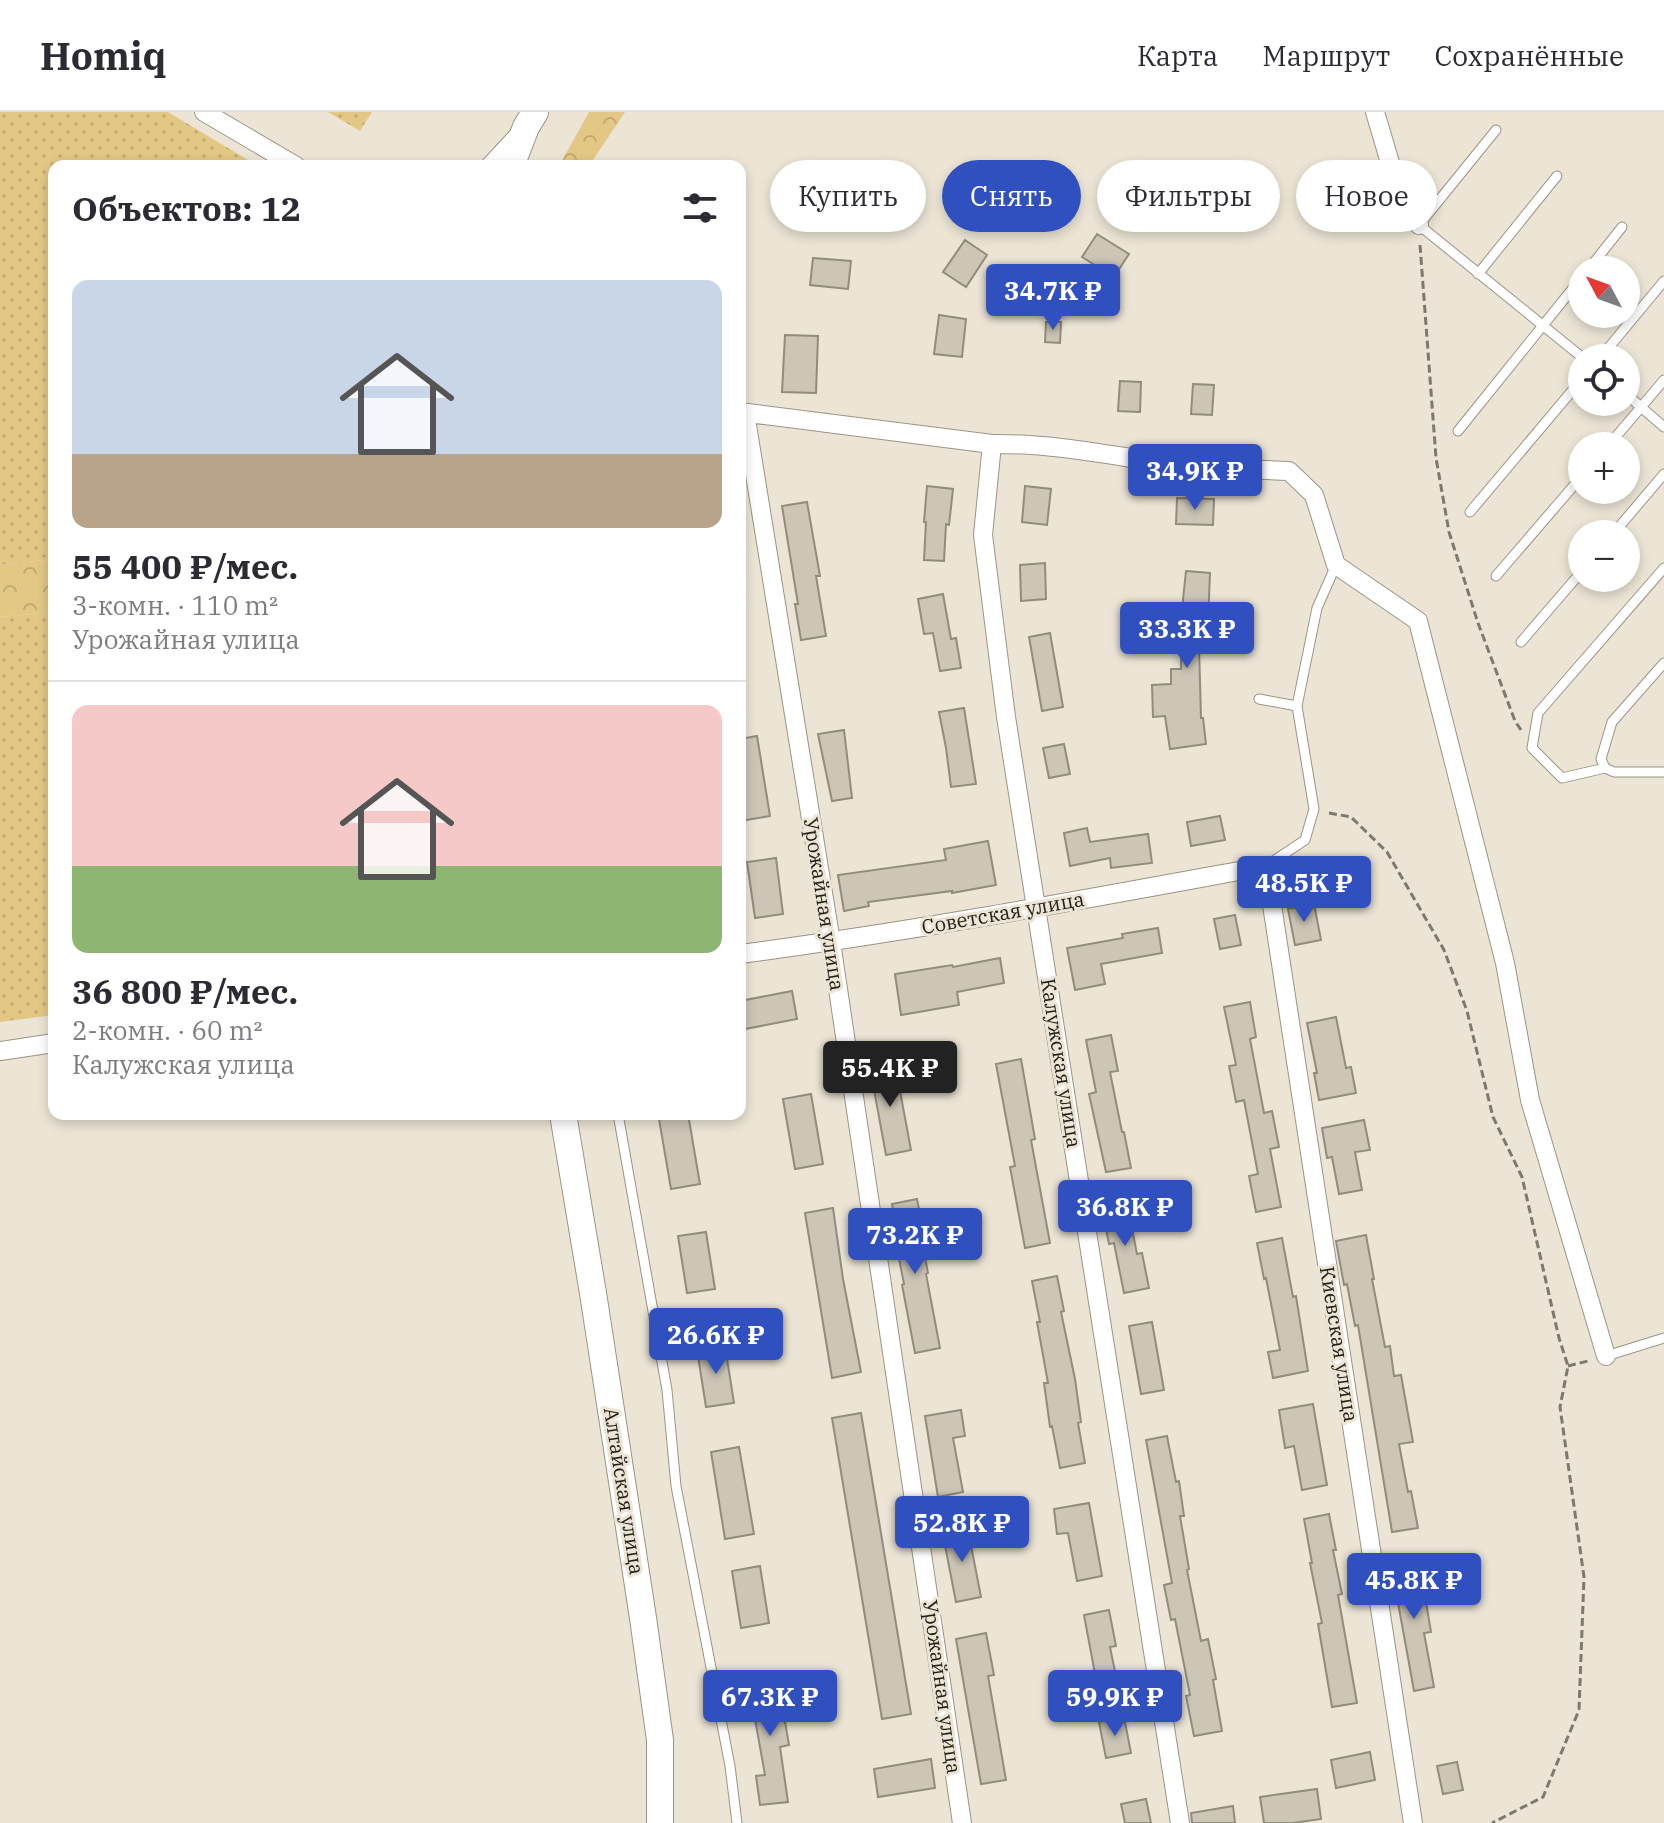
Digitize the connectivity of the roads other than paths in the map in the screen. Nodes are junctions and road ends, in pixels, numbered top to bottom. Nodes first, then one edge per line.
1 (204, 112) edge
2 (1375, 112) edge
3 (530, 120) edge
4 (1496, 130) dead end
5 (286, 160) edge
6 (495, 160) edge
7 (513, 160) edge
8 (1389, 160) edge
9 (1557, 176) dead end
10 (1437, 203) edge
11 (1622, 227) dead end
12 (1427, 232) edge
13 (1599, 256) edge
14 (1478, 274) junction
15 (1664, 281) edge
16 (1568, 295) edge
17 (1543, 326) junction
18 (1612, 344) edge
19 (1568, 346) edge
20 (1664, 380) edge
21 (1568, 396) edge
22 (1642, 408) junction
23 (746, 413) edge
24 (1664, 427) edge
25 (1458, 431) dead end
26 (1621, 432) edge
27 (746, 436) edge
28 (992, 444) junction
29 (1664, 474) edge
30 (1568, 492) edge
31 (1470, 512) dead end
32 (1625, 520) edge
33 (1336, 565) junction
34 (1664, 568) edge
35 (1496, 576) dead end
36 (1568, 587) edge
37 (1521, 642) dead end
38 (1664, 663) edge
39 (1259, 699) dead end
40 (1297, 706) junction
41 (1605, 768) junction
42 (1664, 772) edge
43 (1266, 866) junction
44 (1037, 908) junction
45 (831, 942) junction
46 (746, 953) edge
47 (48, 1044) edge
48 (0, 1051) edge
49 (564, 1120) edge
50 (619, 1120) edge
51 (1664, 1338) edge
52 (1606, 1356) joint
53 (660, 1823) edge
54 (737, 1823) edge
55 (962, 1823) edge
56 (1180, 1823) edge
57 (1413, 1823) edge

1 - 5 street
2 - 8 street
3 - 6 street
3 - 7 main road
4 - 10 lane
9 - 14 lane
11 - 13 lane
12 - 14 lane
14 - 17 lane
15 - 18 lane
16 - 17 lane
17 - 19 lane
17 - 25 lane
20 - 22 lane
21 - 31 lane
22 - 24 lane
22 - 26 lane
23 - 28 street
27 - 45 street, Урожайная улица
28 - 33 street
28 - 44 street, Калужская улица
29 - 32 lane
30 - 35 lane
33 - 40 lane
33 - 52 street
34 - 41 lane
36 - 37 lane
38 - 41 lane
39 - 40 lane
40 - 43 lane
41 - 42 lane
43 - 44 street, Советская улица
43 - 57 street, Киевская улица
44 - 45 street, Советская улица
44 - 56 street, Калужская улица
45 - 46 street, Советская улица
45 - 55 street, Урожайная улица
47 - 48 street
49 - 53 main road, Алтайская улица
50 - 54 lane
51 - 52 lane

